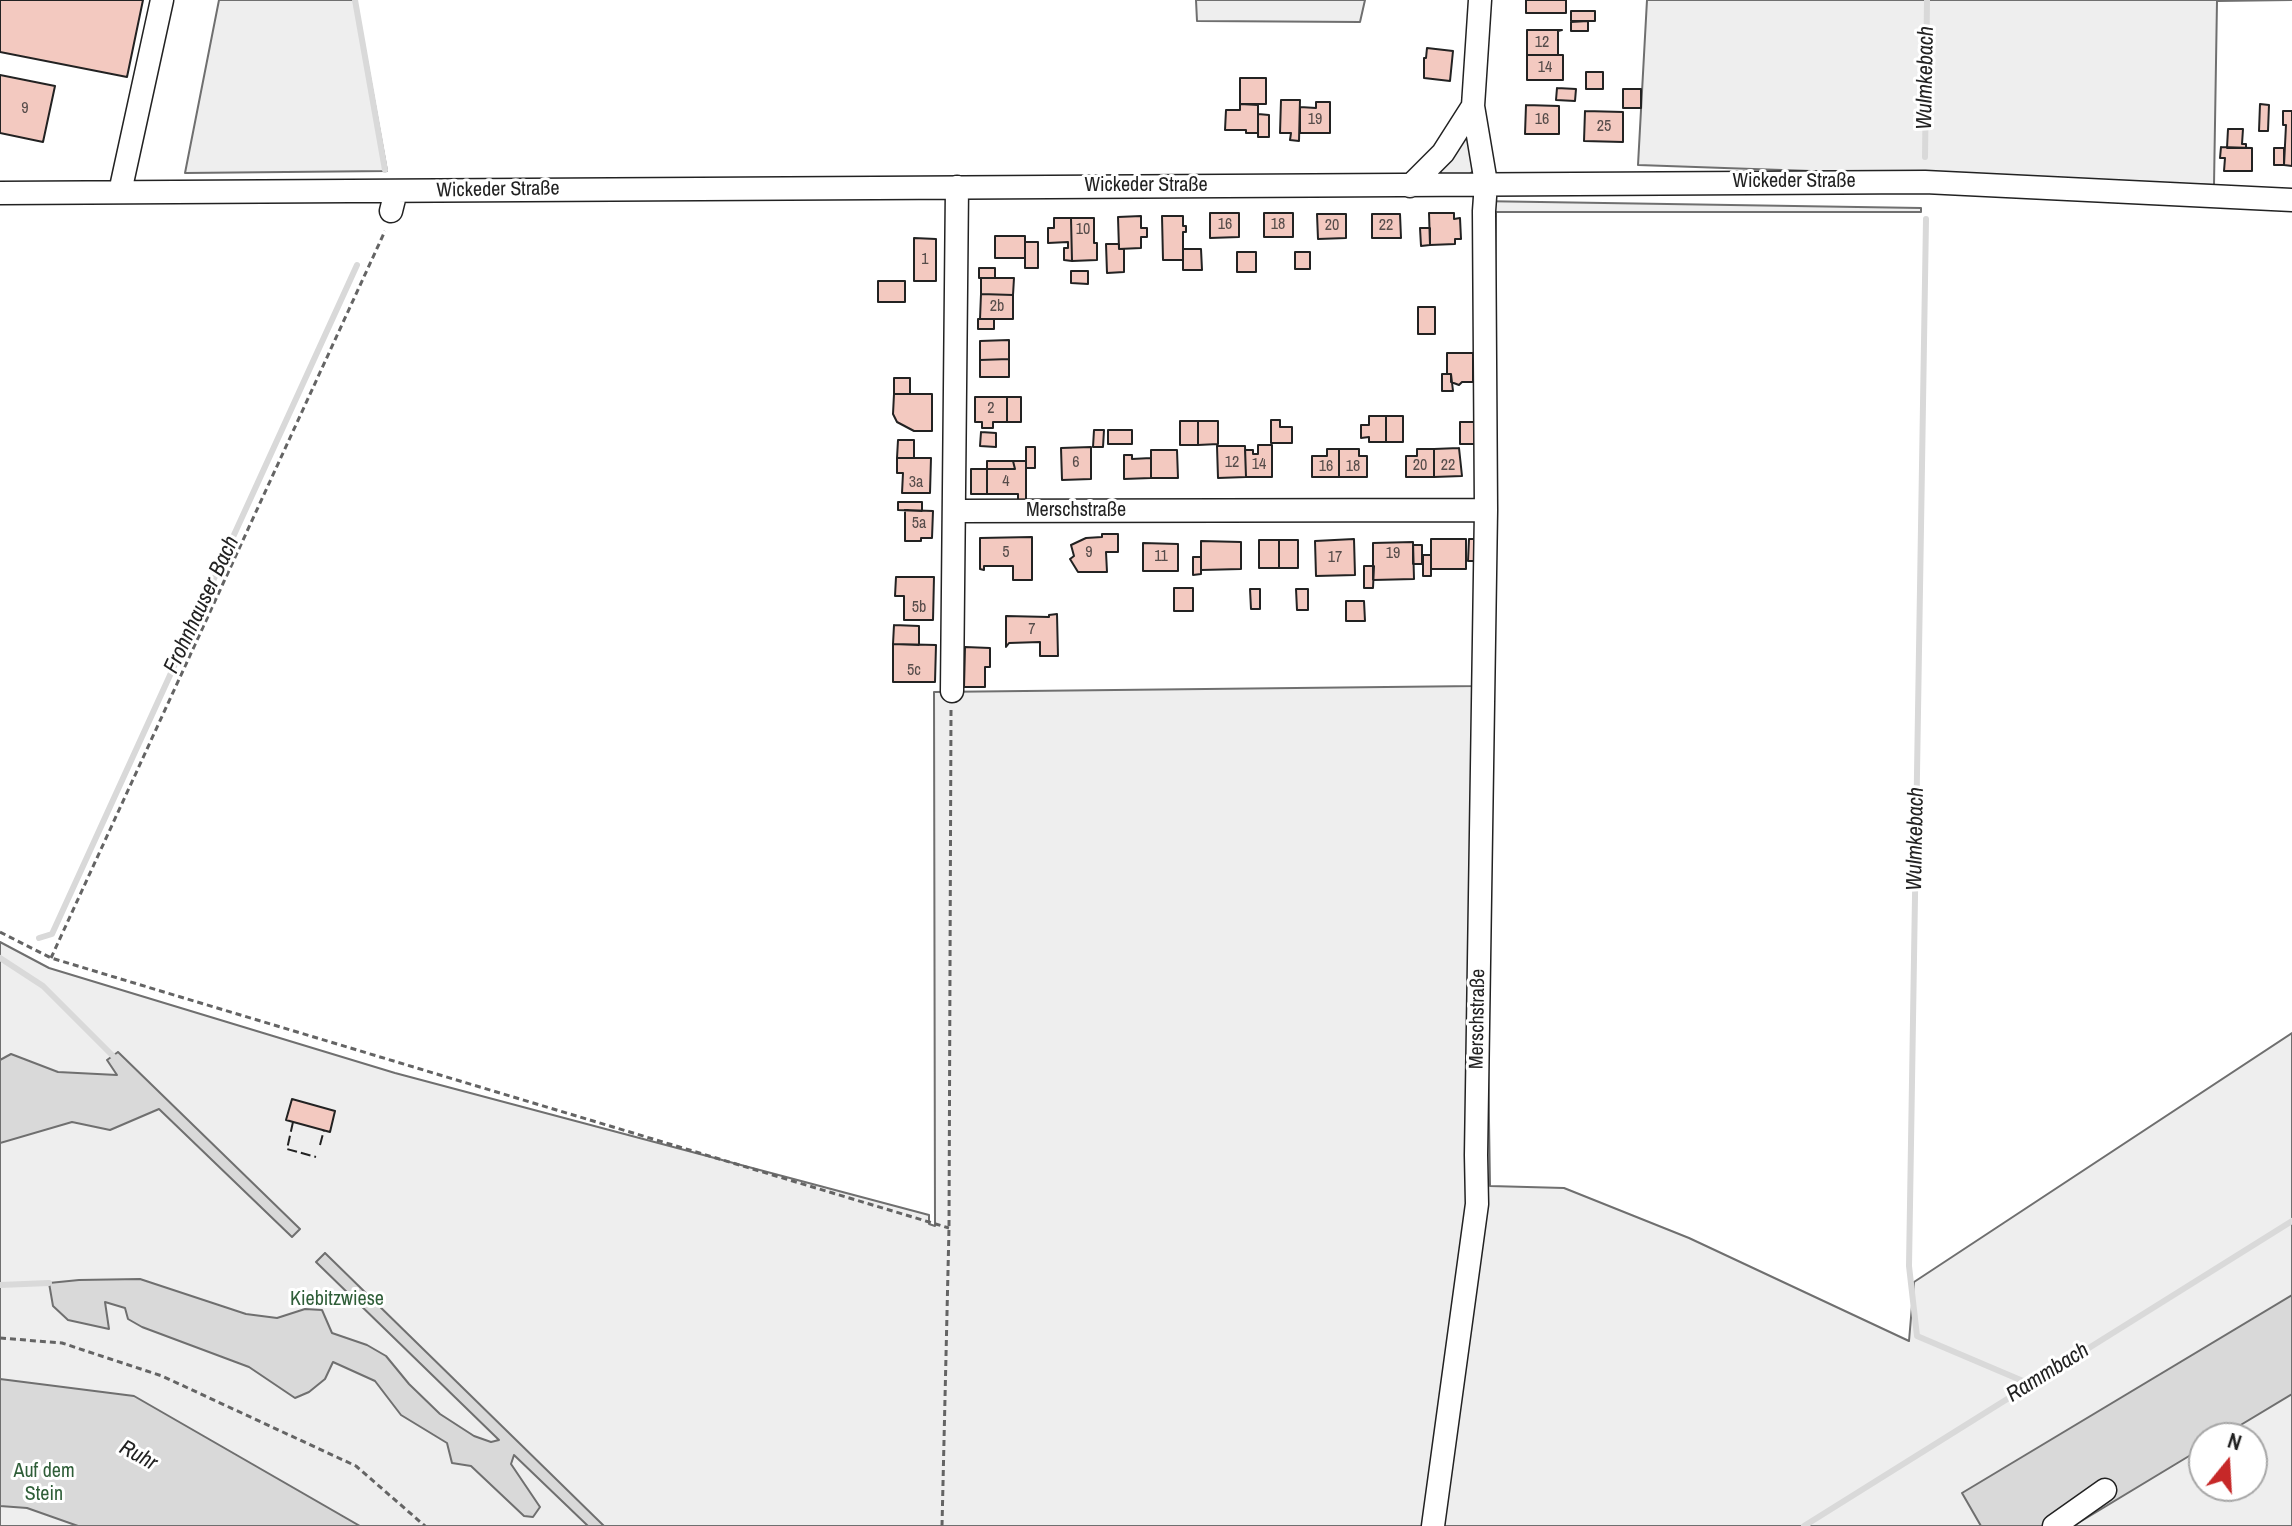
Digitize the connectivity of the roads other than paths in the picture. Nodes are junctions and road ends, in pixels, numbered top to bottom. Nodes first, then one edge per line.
1 (162, 0) edge
2 (1480, 0) edge
3 (1473, 106) junction
4 (1486, 183) junction
5 (1410, 186) junction
6 (957, 187) junction
7 (120, 192) junction
8 (0, 193) edge
9 (2292, 200) edge
10 (1486, 510) junction
11 (955, 511) junction
12 (952, 691) road end
13 (2105, 1490) dead end
14 (1433, 1526) edge
15 (2054, 1526) edge

1 - 7 street
2 - 3 street, Merschstraße
3 - 4 street, Merschstraße
3 - 5 street
4 - 5 street, Wickeder Straße
4 - 9 street, Wickeder Straße
4 - 10 street, Merschstraße
5 - 6 street, Wickeder Straße
6 - 7 street, Wickeder Straße
6 - 11 street
7 - 8 street, Wickeder Straße
10 - 11 street, Merschstraße
10 - 14 street, Merschstraße
11 - 12 street
13 - 15 street

